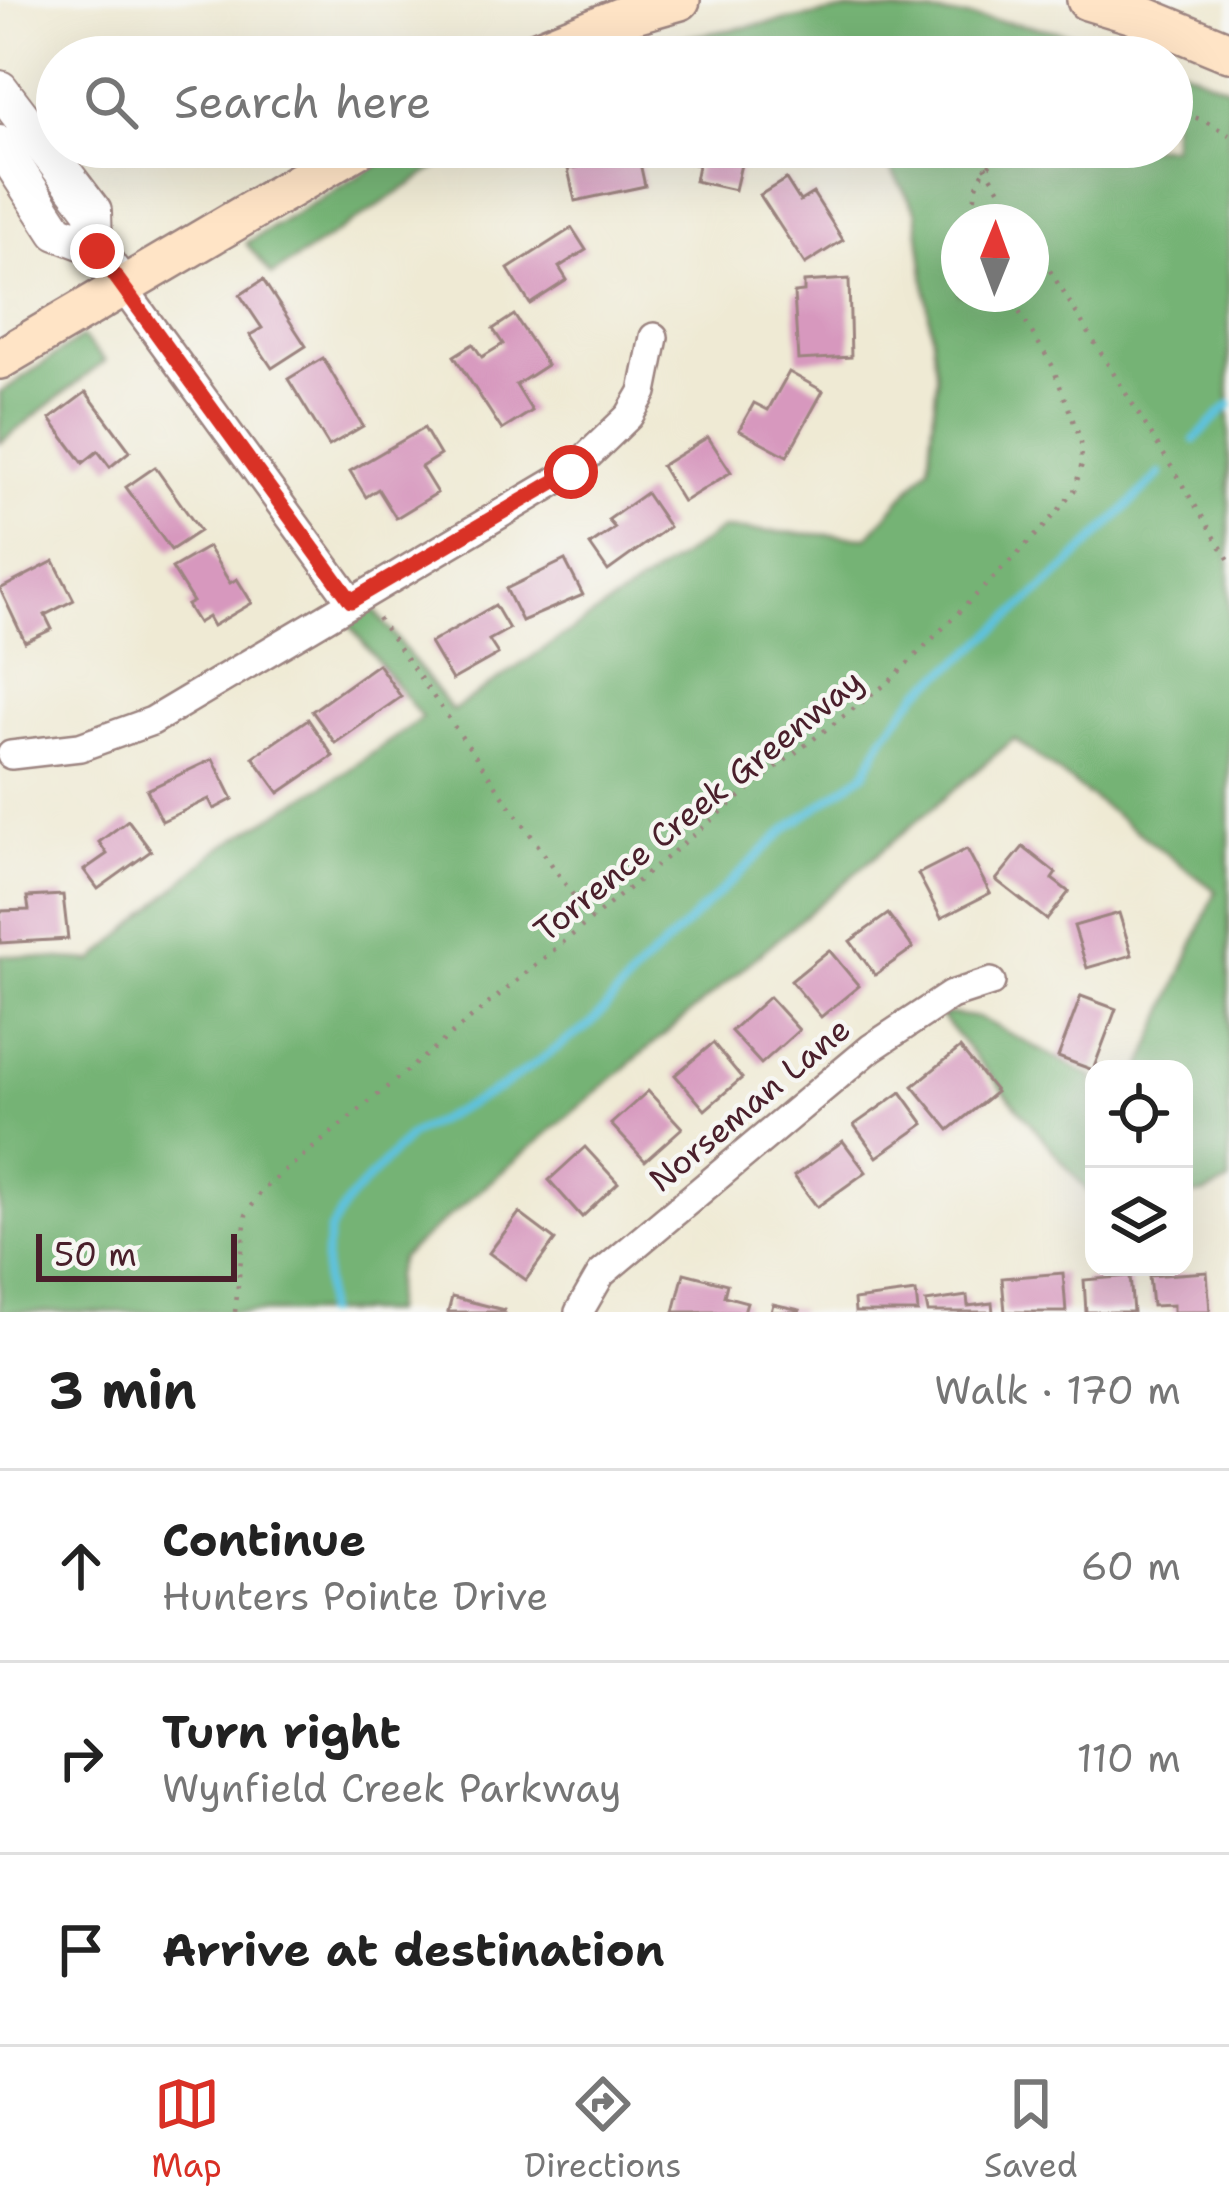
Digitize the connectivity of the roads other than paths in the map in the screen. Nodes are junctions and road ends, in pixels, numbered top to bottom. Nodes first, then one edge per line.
1 (680, 0) edge
2 (1087, 0) edge
3 (574, 36) edge
4 (1190, 36) edge
5 (1193, 37) edge
6 (1229, 52) edge
7 (0, 89) edge
8 (36, 137) edge
9 (0, 144) edge
10 (60, 168) edge
11 (324, 168) edge
12 (94, 246) junction
13 (121, 285) junction
14 (654, 337) dead end
15 (0, 358) edge
16 (360, 604) junction
17 (11, 755) dead end
18 (991, 982) dead end
19 (579, 1312) edge

1 - 3 main road
2 - 4 main road
5 - 6 main road
7 - 8 street
9 - 12 street
10 - 12 street
11 - 13 main road
12 - 13 street
13 - 15 main road
13 - 16 street
14 - 16 street
16 - 17 street
18 - 19 street, Norseman Lane

